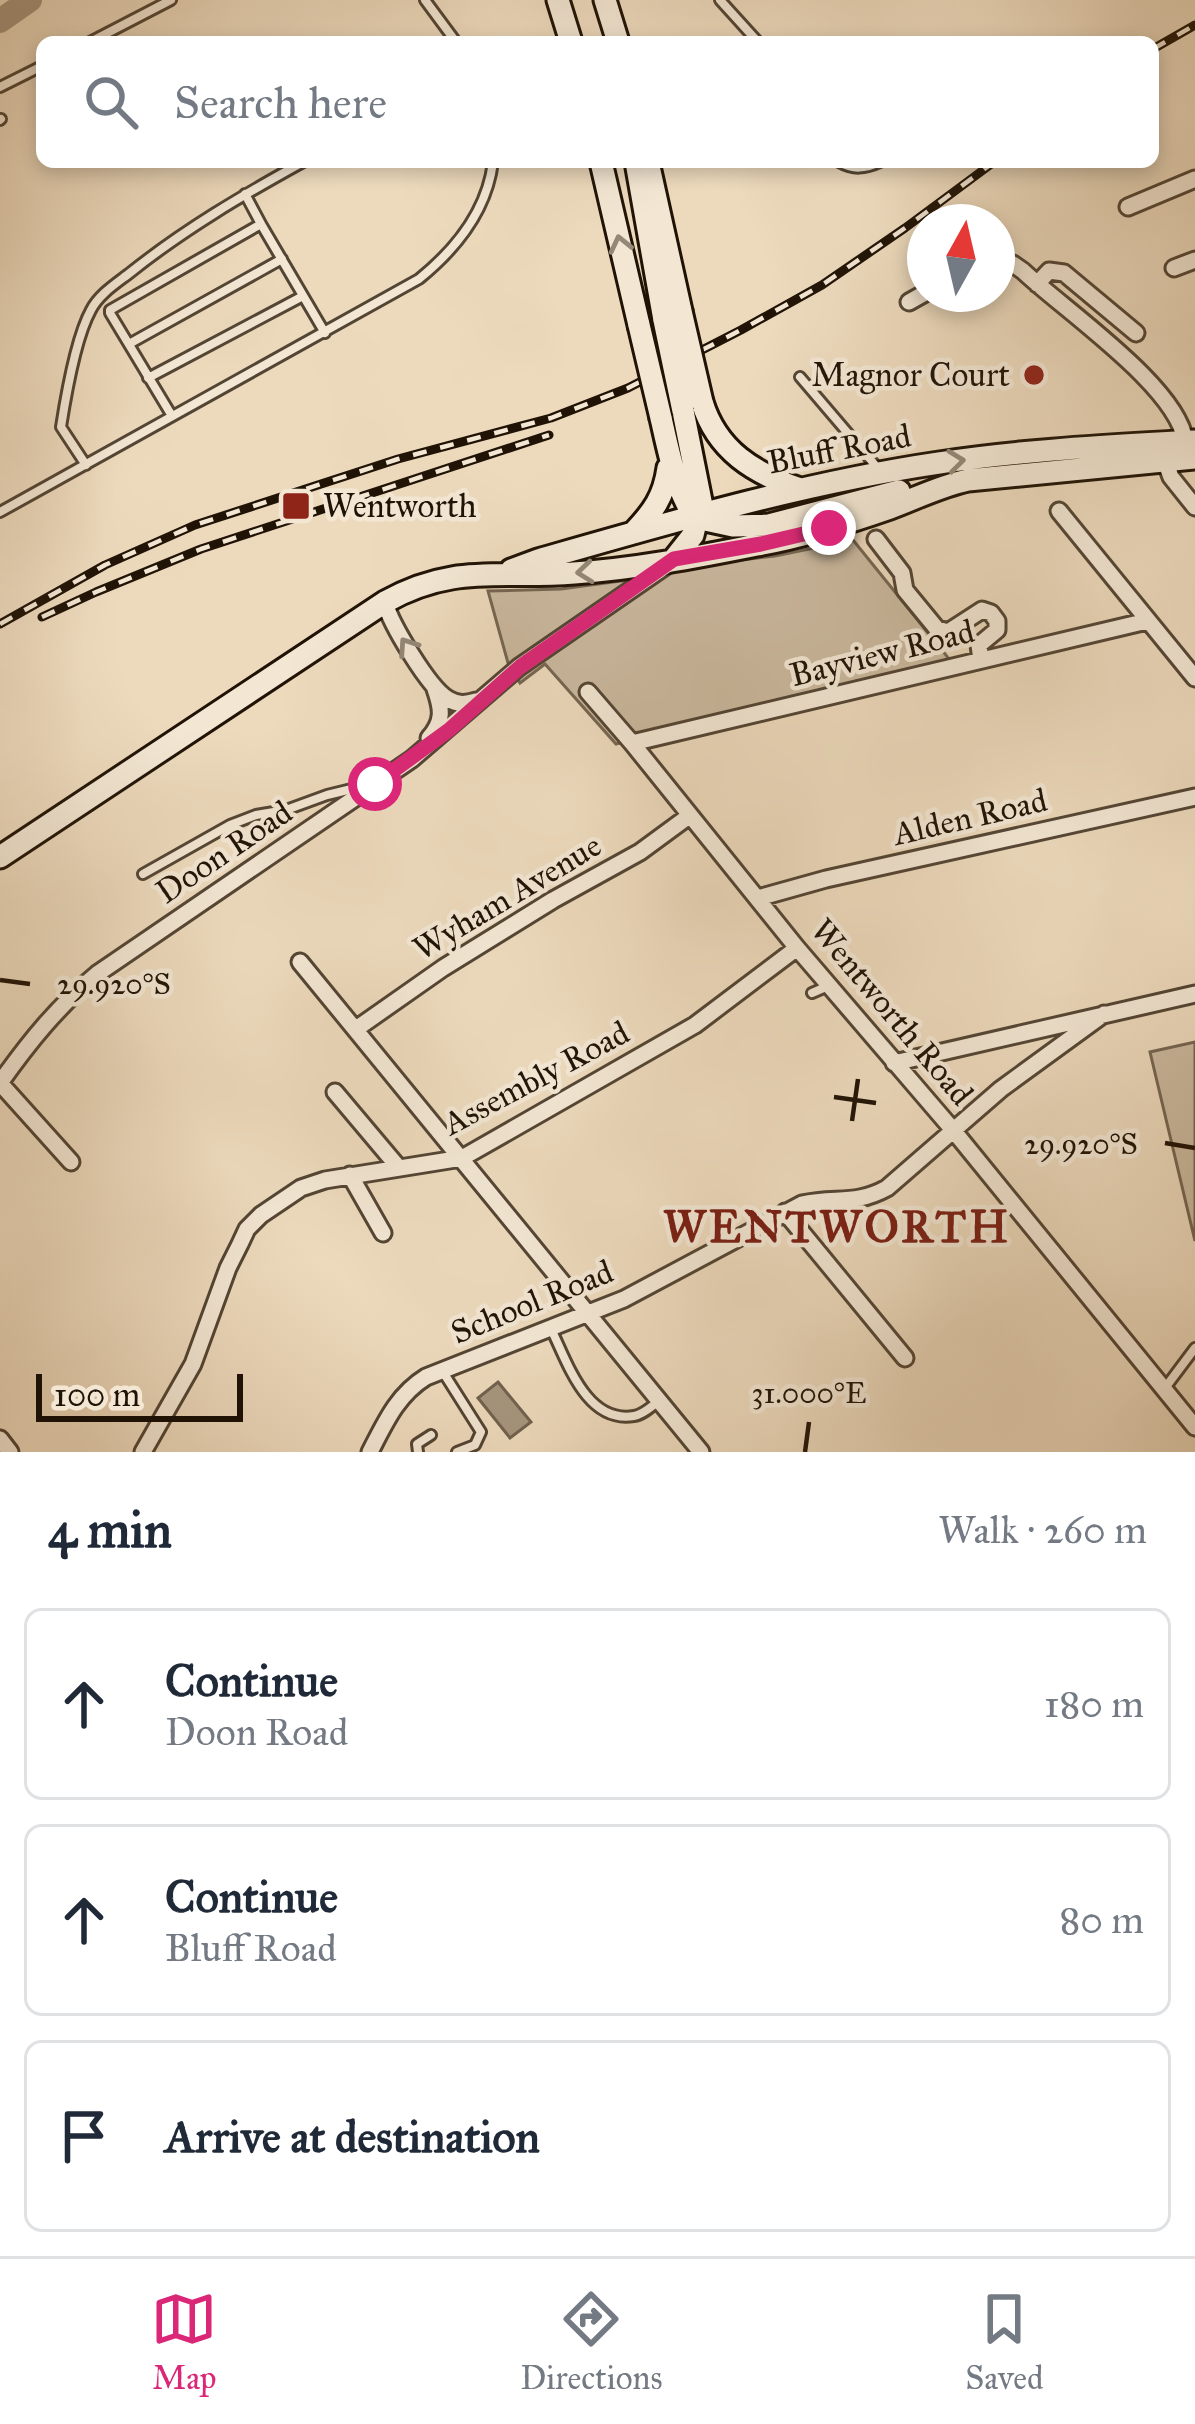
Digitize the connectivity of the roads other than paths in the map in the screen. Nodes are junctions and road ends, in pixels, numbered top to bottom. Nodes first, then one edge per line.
1 (171, 0) edge
2 (424, 0) edge
3 (558, 0) edge
4 (605, 0) edge
5 (720, 0) edge
6 (102, 36) edge
7 (451, 36) edge
8 (569, 36) edge
9 (616, 36) edge
10 (753, 36) edge
11 (36, 69) edge
12 (0, 87) edge
13 (292, 168) edge
14 (492, 168) edge
15 (602, 168) edge
16 (637, 168) edge
17 (649, 168) edge
18 (1195, 179) edge
19 (245, 194) junction
20 (1128, 207) dead end
21 (261, 224) junction
22 (281, 259) junction
23 (1195, 260) edge
24 (1015, 266) edge
25 (1174, 268) dead end
26 (1037, 284) junction
27 (302, 296) junction
28 (673, 315) junction
29 (325, 333) junction
30 (1136, 333) dead end
31 (128, 344) junction
32 (800, 376) dead end
33 (148, 378) junction
34 (682, 410) junction
35 (172, 416) junction
36 (1192, 447) edge
37 (670, 456) junction
38 (1165, 461) junction
39 (86, 465) junction
40 (882, 473) junction
41 (942, 485) junction
42 (800, 489) junction
43 (1195, 507) edge
44 (0, 512) edge
45 (1059, 512) dead end
46 (695, 518) junction
47 (633, 533) junction
48 (876, 539) dead end
49 (674, 559) junction
50 (505, 572) junction
51 (385, 602) junction
52 (1147, 621) junction
53 (981, 660) junction
54 (1195, 678) edge
55 (435, 687) junction
56 (588, 692) dead end
57 (482, 699) junction
58 (632, 743) junction
59 (412, 759) junction
60 (375, 784) junction
61 (1195, 797) edge
62 (689, 816) junction
63 (0, 857) edge
64 (143, 874) dead end
65 (758, 898) junction
66 (797, 947) junction
67 (300, 962) dead end
68 (830, 986) junction
69 (812, 993) dead end
70 (1195, 994) edge
71 (1104, 1014) junction
72 (356, 1029) junction
73 (894, 1063) junction
74 (0, 1083) edge
75 (335, 1092) dead end
76 (953, 1130) junction
77 (461, 1158) junction
78 (71, 1162) dead end
79 (399, 1168) junction
80 (350, 1175) junction
81 (785, 1212) junction
82 (383, 1233) dead end
83 (587, 1313) junction
84 (551, 1328) junction
85 (1195, 1348) edge
86 (905, 1358) dead end
87 (442, 1370) junction
88 (1165, 1390) junction
89 (659, 1401) junction
90 (1195, 1427) edge
91 (431, 1435) dead end
92 (0, 1439) edge
93 (10, 1452) edge
94 (143, 1452) edge
95 (370, 1452) edge
96 (418, 1452) edge
97 (457, 1452) edge
98 (701, 1452) edge

1 - 6 lane
2 - 7 lane
3 - 8 main road
4 - 9 main road
5 - 10 lane
11 - 12 lane
13 - 19 lane
14 - 29 lane
34 -> 15 main road, bridge
16 - 28 main road
17 - 28 main road
18 - 20 street
19 - 21 lane
19 - 39 lane
21 - 22 lane
21 - 31 lane
22 - 27 lane
22 - 31 lane
23 - 25 street
24 - 26 street
26 - 30 street
26 - 36 street
27 - 29 lane
27 - 33 lane
28 - 34 main road, bridge
29 - 35 lane
31 - 33 lane
32 - 40 lane
33 - 35 lane
34 - 37 main road
34 - 42 main road
34 - 46 main road
35 - 39 lane
36 - 38 main road, Bluff Road
40 -> 36 main road, Bluff Road
37 - 46 main road
37 - 47 main road
38 - 41 main road, Bluff Road
38 - 43 street
39 - 44 lane
40 - 42 main road, Bluff Road
41 - 46 main road
41 - 49 main road, Bluff Road
42 - 46 main road, Bluff Road
45 - 52 street
46 - 47 main road, Bluff Road
46 - 49 main road
47 - 50 main road, Bluff Road
48 - 53 street
49 -> 50 main road, Bluff Road
49 - 57 street, Doon Road
50 - 51 main road, Bluff Road
55 -> 51 street
51 - 63 main road, Bluff Road
52 - 53 street, Bayview Road
52 - 54 street
53 - 58 street, Bayview Road
55 - 57 street
55 - 59 street
56 - 58 street, Wentworth Road
57 - 59 street, Doon Road
58 - 62 street, Wentworth Road
59 - 60 street, Doon Road
60 - 64 lane
60 - 74 street, Doon Road
61 - 65 street, Alden Road
62 - 65 street, Wentworth Road
62 - 72 street, Wyham Avenue
65 - 66 street, Wentworth Road
66 - 68 street, Wentworth Road
66 - 77 street, Assembly Road
67 - 72 street
68 - 69 lane
68 - 73 street, Wentworth Road
70 - 71 street
71 - 73 street
71 - 76 street, School Road
72 - 77 street
73 - 76 street, Wentworth Road
74 - 78 street
75 - 79 street
76 - 81 street, School Road
76 - 88 street, Wentworth Road
77 - 79 street, Assembly Road
77 - 83 street
79 - 80 street, Assembly Road
80 - 82 street
80 - 94 street, Assembly Road
81 - 83 street, School Road
81 - 86 street
83 - 84 street, School Road
83 - 89 street
84 - 87 street, School Road
84 - 89 lane
85 - 88 lane
87 - 95 street, School Road
87 - 97 lane
88 - 90 street, Wentworth Road
89 - 98 street
91 - 96 lane
92 - 93 street

